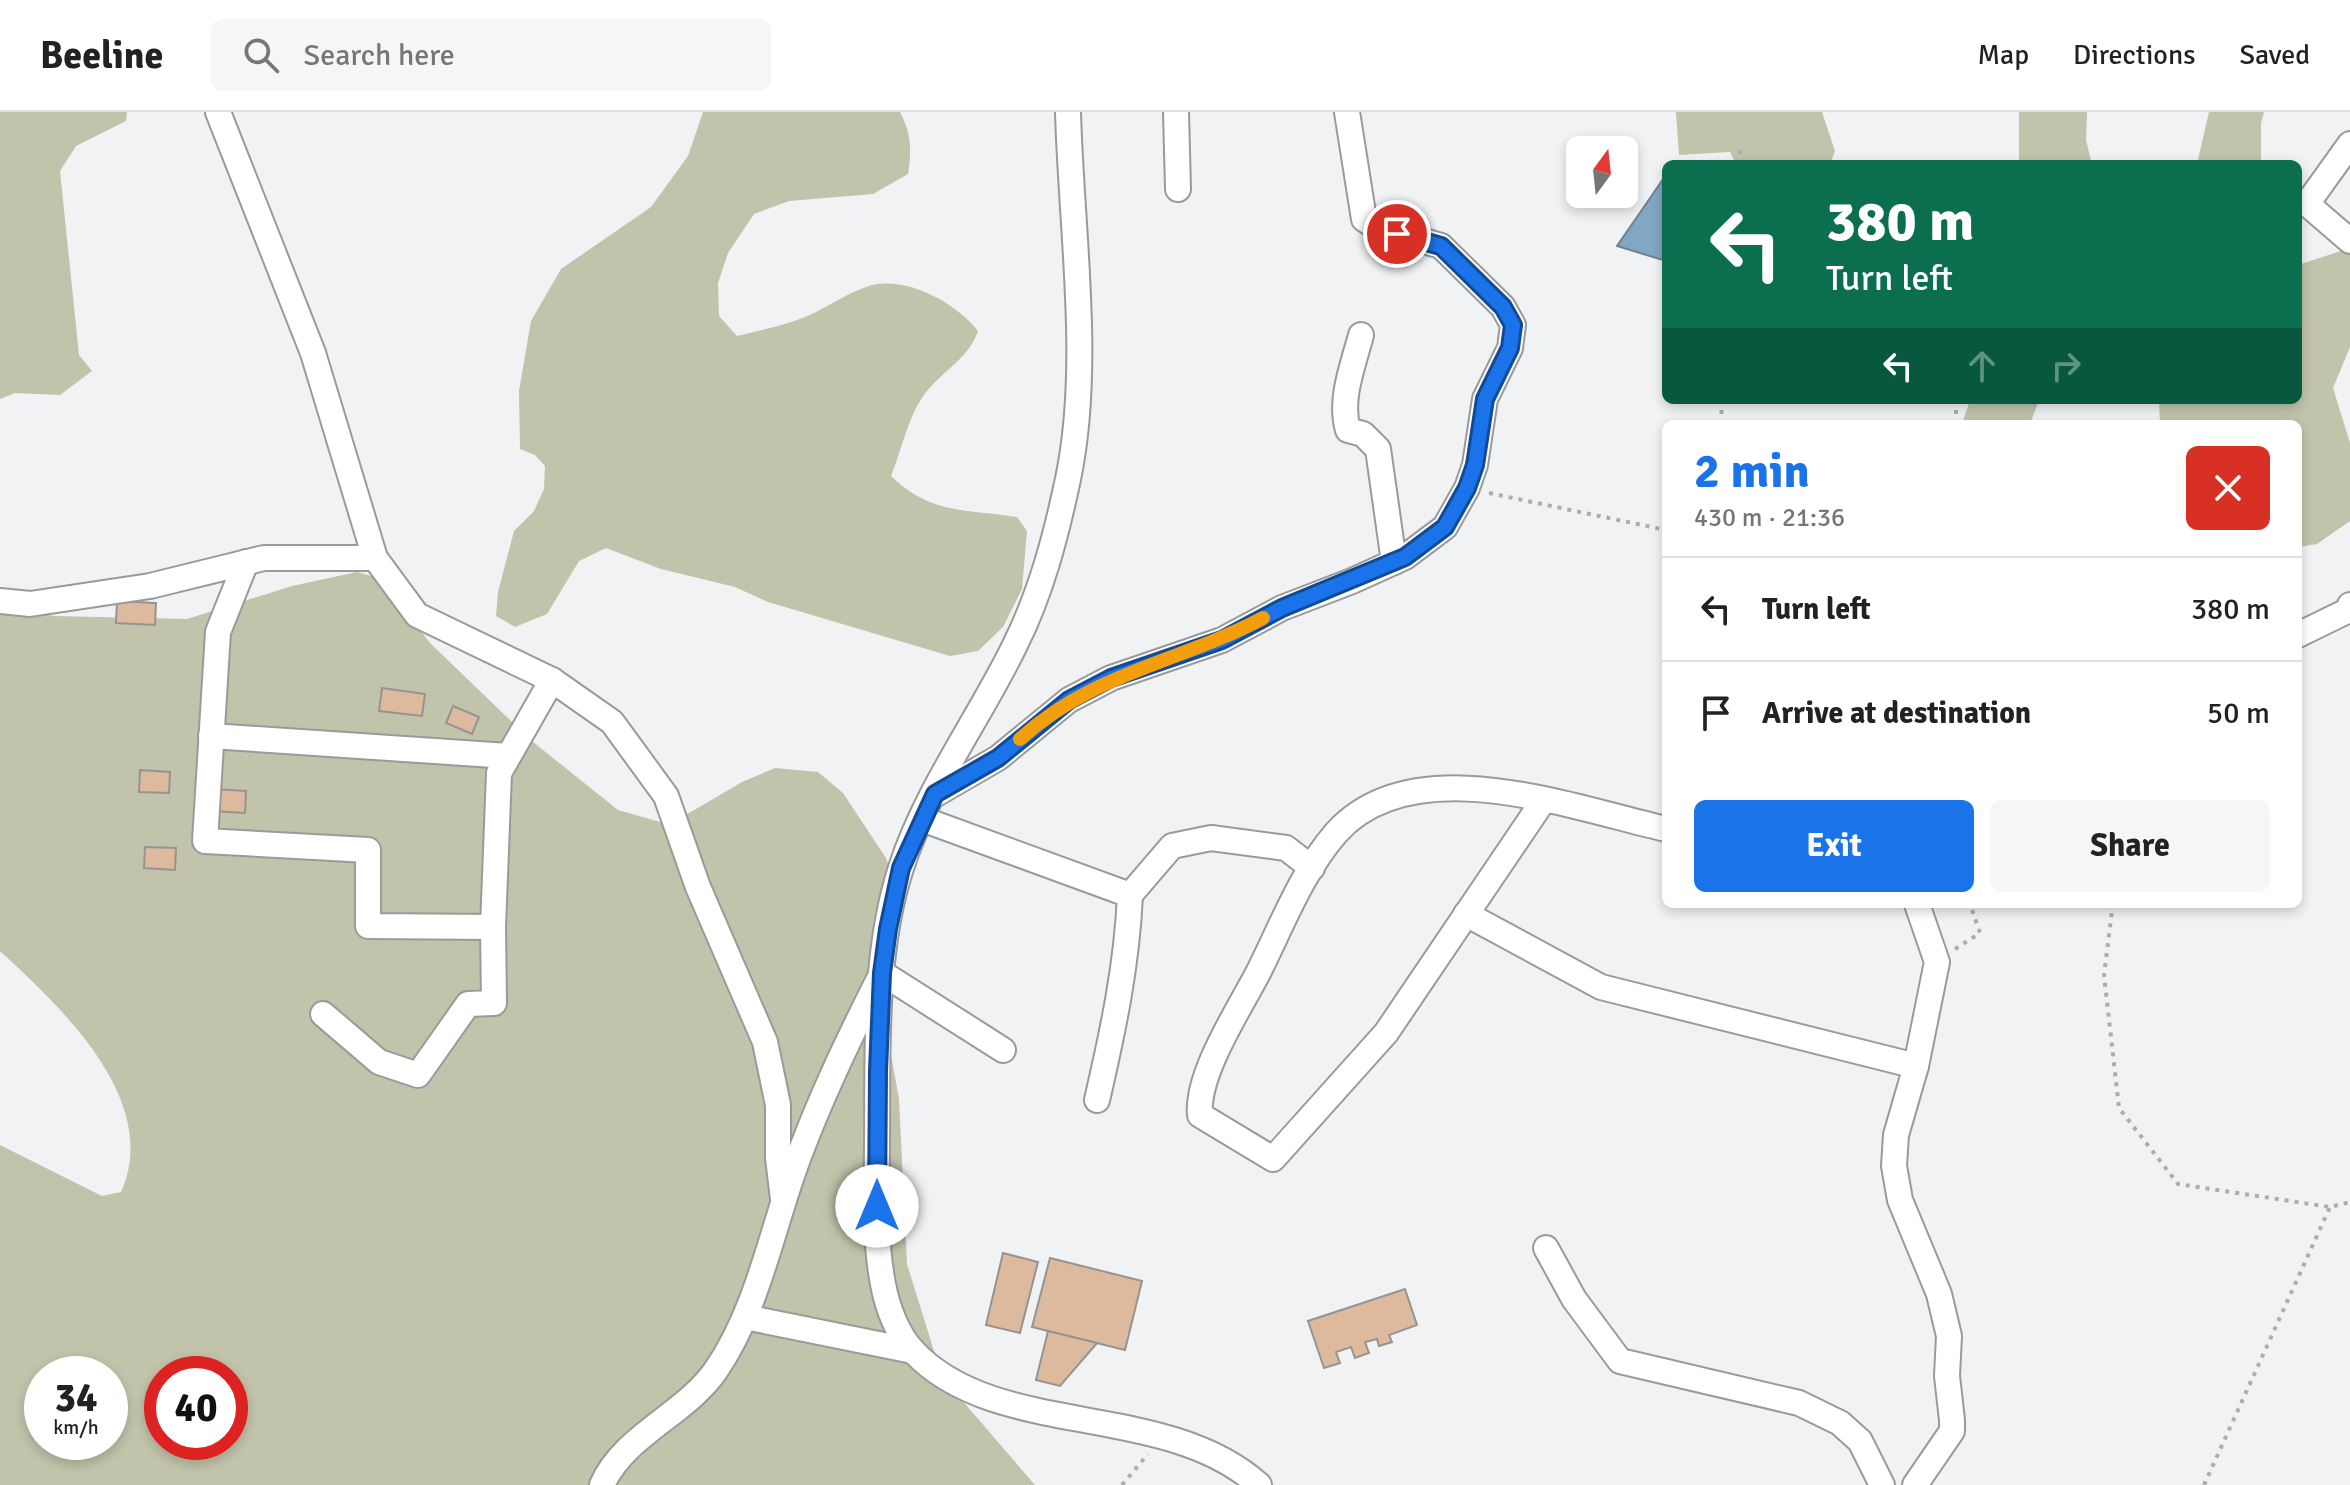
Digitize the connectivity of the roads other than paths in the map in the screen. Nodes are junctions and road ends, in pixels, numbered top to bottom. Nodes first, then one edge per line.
1 (218, 112) edge
2 (1068, 112) edge
3 (1176, 112) edge
4 (1347, 112) edge
5 (2350, 144) edge
6 (1178, 189) dead end
7 (2350, 241) edge
8 (1361, 335) dead end
9 (375, 558) junction
10 (246, 562) junction
11 (1394, 562) junction
12 (0, 601) edge
13 (2350, 605) edge
14 (2302, 633) edge
15 (552, 680) junction
16 (211, 736) junction
17 (508, 756) junction
18 (935, 794) junction
19 (1543, 801) junction
20 (922, 819) junction
21 (1662, 828) edge
22 (1312, 868) junction
23 (1130, 895) junction
24 (1918, 908) edge
25 (1466, 914) junction
26 (493, 927) junction
27 (882, 973) junction
28 (323, 1014) dead end
29 (1003, 1050) dead end
30 (1916, 1066) junction
31 (1097, 1100) dead end
32 (783, 1199) junction
33 (1546, 1248) dead end
34 (745, 1317) junction
35 (913, 1351) junction
36 (602, 1485) edge
37 (1259, 1485) edge
38 (1882, 1485) edge
39 (1915, 1485) edge

1 - 9 street
2 - 18 street
3 - 6 street
4 - 11 street
5 - 7 street
8 - 11 street
9 - 10 street
9 - 15 street
10 - 12 street
10 - 16 street
11 - 18 street
13 - 14 street
15 - 17 street
15 - 32 street
16 - 17 street
16 - 26 street
17 - 26 street
18 - 20 street
19 - 21 street
19 - 22 street
19 - 25 street
20 - 23 street
20 - 27 street
22 - 23 street
22 - 25 street
23 - 31 street
24 - 30 street
25 - 30 street
26 - 28 street
27 - 29 street
27 - 32 street
27 - 35 street
30 - 39 street
32 - 34 street
33 - 38 street
34 - 35 street
34 - 36 street
35 - 37 street

